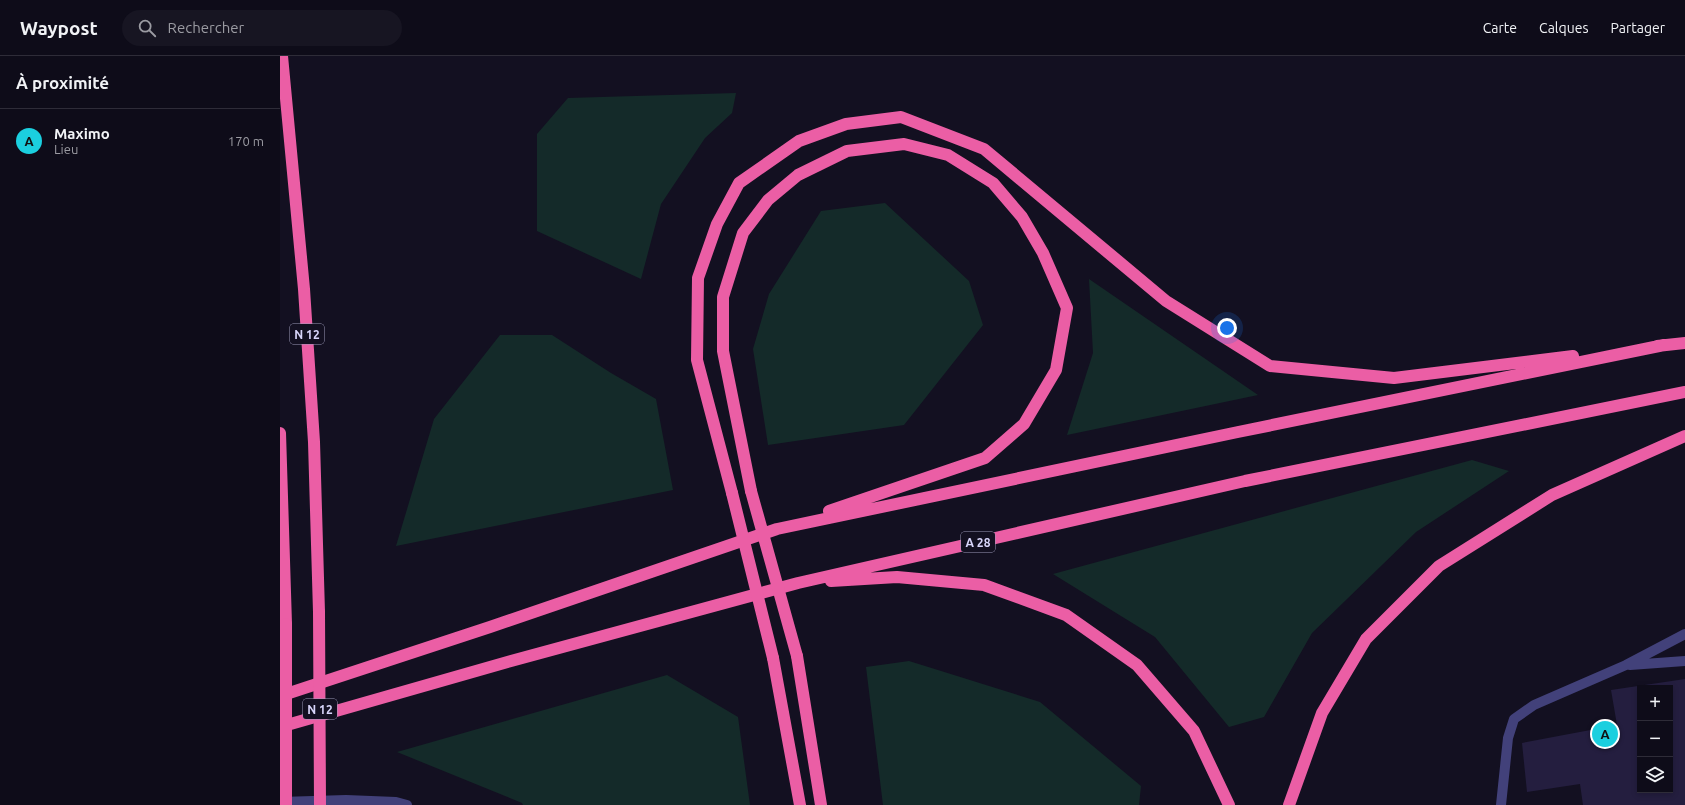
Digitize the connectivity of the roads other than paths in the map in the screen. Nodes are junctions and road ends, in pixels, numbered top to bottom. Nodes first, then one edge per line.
1 (282, 56) edge
2 (1685, 343) edge
3 (1664, 345) junction
4 (1685, 392) edge
5 (280, 433) edge
6 (1685, 436) edge
7 (777, 529) junction
8 (798, 582) junction
9 (1685, 634) edge
10 (1685, 661) edge
11 (1626, 665) junction
12 (280, 696) edge
13 (280, 727) edge
14 (280, 802) edge
15 (286, 805) edge
16 (320, 805) edge
17 (407, 805) edge
18 (800, 805) edge
19 (821, 805) edge
20 (1229, 805) edge
21 (1289, 805) edge
22 (1501, 805) edge

1 - 16 highway, N 12, bridge
2 - 3 highway
3 - 7 highway
3 - 18 highway, bridge
4 - 8 highway, A 28
5 - 15 highway, N 12, bridge
6 - 21 highway
7 - 12 highway
7 - 19 highway, bridge
8 - 13 highway, A 28
8 - 20 highway
9 - 11 lane
10 - 11 lane
11 - 22 lane
14 - 17 lane

